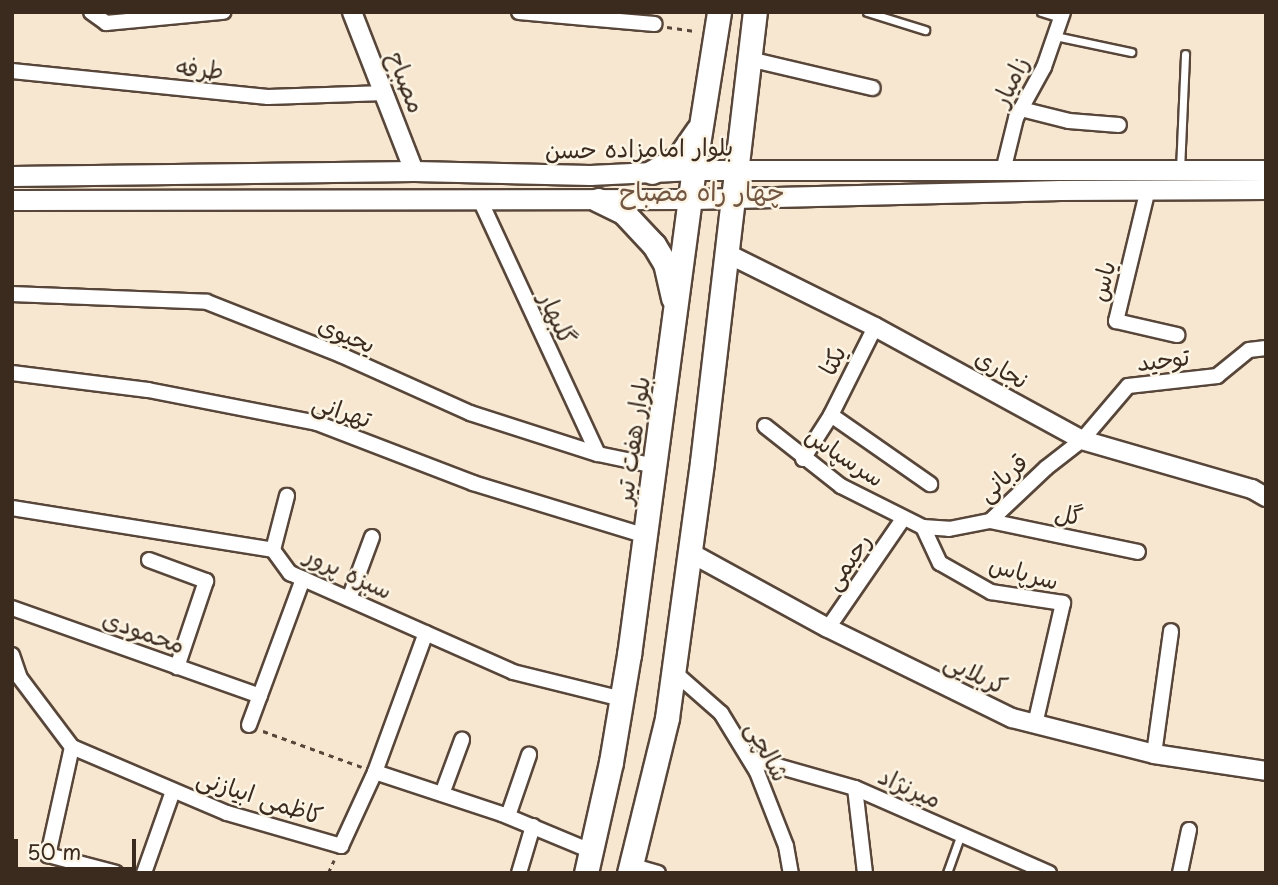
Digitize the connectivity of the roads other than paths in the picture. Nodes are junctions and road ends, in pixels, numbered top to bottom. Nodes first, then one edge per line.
1 (91, 12) edge
2 (223, 12) edge
3 (352, 12) edge
4 (519, 12) edge
5 (755, 12) edge
6 (867, 12) edge
7 (1041, 12) edge
8 (1062, 15) edge
9 (718, 23) edge
10 (654, 24) road end
11 (925, 30) dead end
12 (1055, 36) junction
13 (1131, 52) dead end
14 (1185, 54) dead end
15 (749, 59) junction
16 (12, 71) edge
17 (873, 88) dead end
18 (385, 93) junction
19 (1021, 109) junction
20 (702, 124) junction
21 (1119, 125) dead end
22 (694, 170) junction
23 (734, 170) junction
24 (1266, 170) edge
25 (414, 171) junction
26 (1003, 171) junction
27 (1180, 171) junction
28 (652, 172) junction
29 (12, 176) edge
30 (1227, 180) junction
31 (1148, 189) junction
32 (1266, 189) edge
33 (732, 196) junction
34 (692, 199) junction
35 (12, 200) edge
36 (480, 200) junction
37 (598, 200) junction
38 (726, 253) junction
39 (12, 294) edge
40 (676, 317) junction
41 (875, 327) junction
42 (1178, 335) dead end
43 (1266, 348) edge
44 (12, 373) edge
45 (831, 415) junction
46 (765, 426) dead end
47 (1082, 440) junction
48 (598, 454) junction
49 (803, 459) junction
50 (655, 466) junction
51 (930, 484) dead end
52 (287, 496) dead end
53 (1266, 497) edge
54 (12, 508) edge
55 (903, 519) junction
56 (990, 521) junction
57 (923, 527) junction
58 (646, 536) junction
59 (372, 537) dead end
60 (273, 550) junction
61 (689, 552) junction
62 (1139, 552) dead end
63 (149, 560) dead end
64 (303, 579) junction
65 (349, 599) junction
66 (12, 608) edge
67 (828, 628) junction
68 (1171, 631) dead end
69 (426, 633) junction
70 (12, 655) edge
71 (177, 667) junction
72 (673, 671) junction
73 (260, 696) junction
74 (622, 699) junction
75 (1035, 724) junction
76 (249, 725) road end
77 (462, 740) dead end
78 (72, 747) junction
79 (1154, 754) junction
80 (530, 755) dead end
81 (749, 758) junction
82 (1266, 771) edge
83 (375, 772) junction
84 (855, 788) junction
85 (173, 791) junction
86 (442, 794) junction
87 (508, 816) junction
88 (533, 826) junction
89 (1189, 830) dead end
90 (961, 835) junction
91 (588, 862) edge
92 (629, 869) edge
93 (116, 873) edge
94 (144, 873) edge
95 (519, 873) edge
96 (658, 873) edge
97 (791, 873) edge
98 (865, 873) edge
99 (947, 873) edge
100 (1049, 873) edge
101 (1180, 873) edge

1 - 2 street
3 - 18 street, مصباح
4 - 10 street
5 - 15 main road
6 - 11 lane
7 - 8 lane
8 - 12 street, زامیار
9 - 20 main road, بلوار هفت تیر
12 - 13 lane
12 - 19 street, زامیار
14 - 27 lane
15 - 17 street
15 - 23 main road
16 - 18 street, طرفه
18 - 25 street, مصباح
19 - 21 street
19 - 26 street, زامیار
20 - 22 main road, بلوار هفت تیر
20 - 28 main road
22 - 23 main road, بلوار امامزاده حسن
22 - 28 main road, بلوار امامزاده حسن
22 - 34 main road, بلوار هفت تیر
23 - 26 main road, بلوار امامزاده حسن
23 - 33 main road
24 - 30 main road, بلوار امامزاده حسن
25 - 28 main road, بلوار امامزاده حسن
25 - 29 main road, بلوار امامزاده حسن
26 - 27 main road, بلوار امامزاده حسن
27 - 30 main road, بلوار امامزاده حسن
30 - 31 main road, بلوار امامزاده حسن
30 - 32 main road, بلوار امامزاده حسن
31 - 33 main road, بلوار امامزاده حسن
31 - 42 street, یاس
33 - 34 main road, بلوار امامزاده حسن
33 - 38 main road
34 - 37 main road, بلوار امامزاده حسن
34 - 40 main road, بلوار هفت تیر
35 - 36 main road, بلوار امامزاده حسن
36 - 37 main road, بلوار امامزاده حسن
36 - 48 street, گلبهار
37 - 40 main road
38 - 41 street, نجاری
38 - 61 main road
39 - 48 street, یحیوی
40 - 50 main road, بلوار هفت تیر
41 - 45 street, یکتا
41 - 47 street, نجاری
43 - 47 street, توحید
44 - 58 street, تهرانی
45 - 49 street, یکتا
45 - 51 street
46 - 49 street, سرسپاس
47 - 53 street, نجاری
47 - 56 street, قربانی
48 - 50 street, یحیوی
49 - 55 street, سرسپاس
50 - 58 main road, بلوار هفت تیر
52 - 60 street
54 - 60 street, سبزه پرور
55 - 57 street, قربانی
55 - 67 street, رحیمی
56 - 57 street, قربانی
56 - 62 street, گل
57 - 75 street, سرپاس
58 - 74 main road, بلوار هفت تیر
59 - 65 street
60 - 64 street, سبزه پرور
61 - 67 street, کربلایی
61 - 72 main road
63 - 71 street
64 - 65 street, سبزه پرور
64 - 73 street
65 - 69 street, سبزه پرور
66 - 71 street, محمودی
67 - 75 street, کربلایی
68 - 79 street
69 - 74 street, سبزه پرور
69 - 83 street
70 - 78 street
71 - 73 street, محمودی
72 - 81 street, شالچی
72 - 92 main road
73 - 76 street
74 - 91 main road, بلوار هفت تیر
75 - 79 street, کربلایی
77 - 86 street
78 - 85 street, کاظمی ابیازنی
78 - 93 street
79 - 82 street, کربلایی
80 - 87 street
81 - 84 street, میرنژاد
81 - 97 street, شالچی
83 - 85 street, کاظمی ابیازنی
83 - 86 street
84 - 90 street, میرنژاد
84 - 98 street
85 - 94 street
86 - 87 street
87 - 88 street
88 - 91 street
88 - 95 street
89 - 101 street
90 - 99 lane
90 - 100 street, میرنژاد
92 - 96 street

